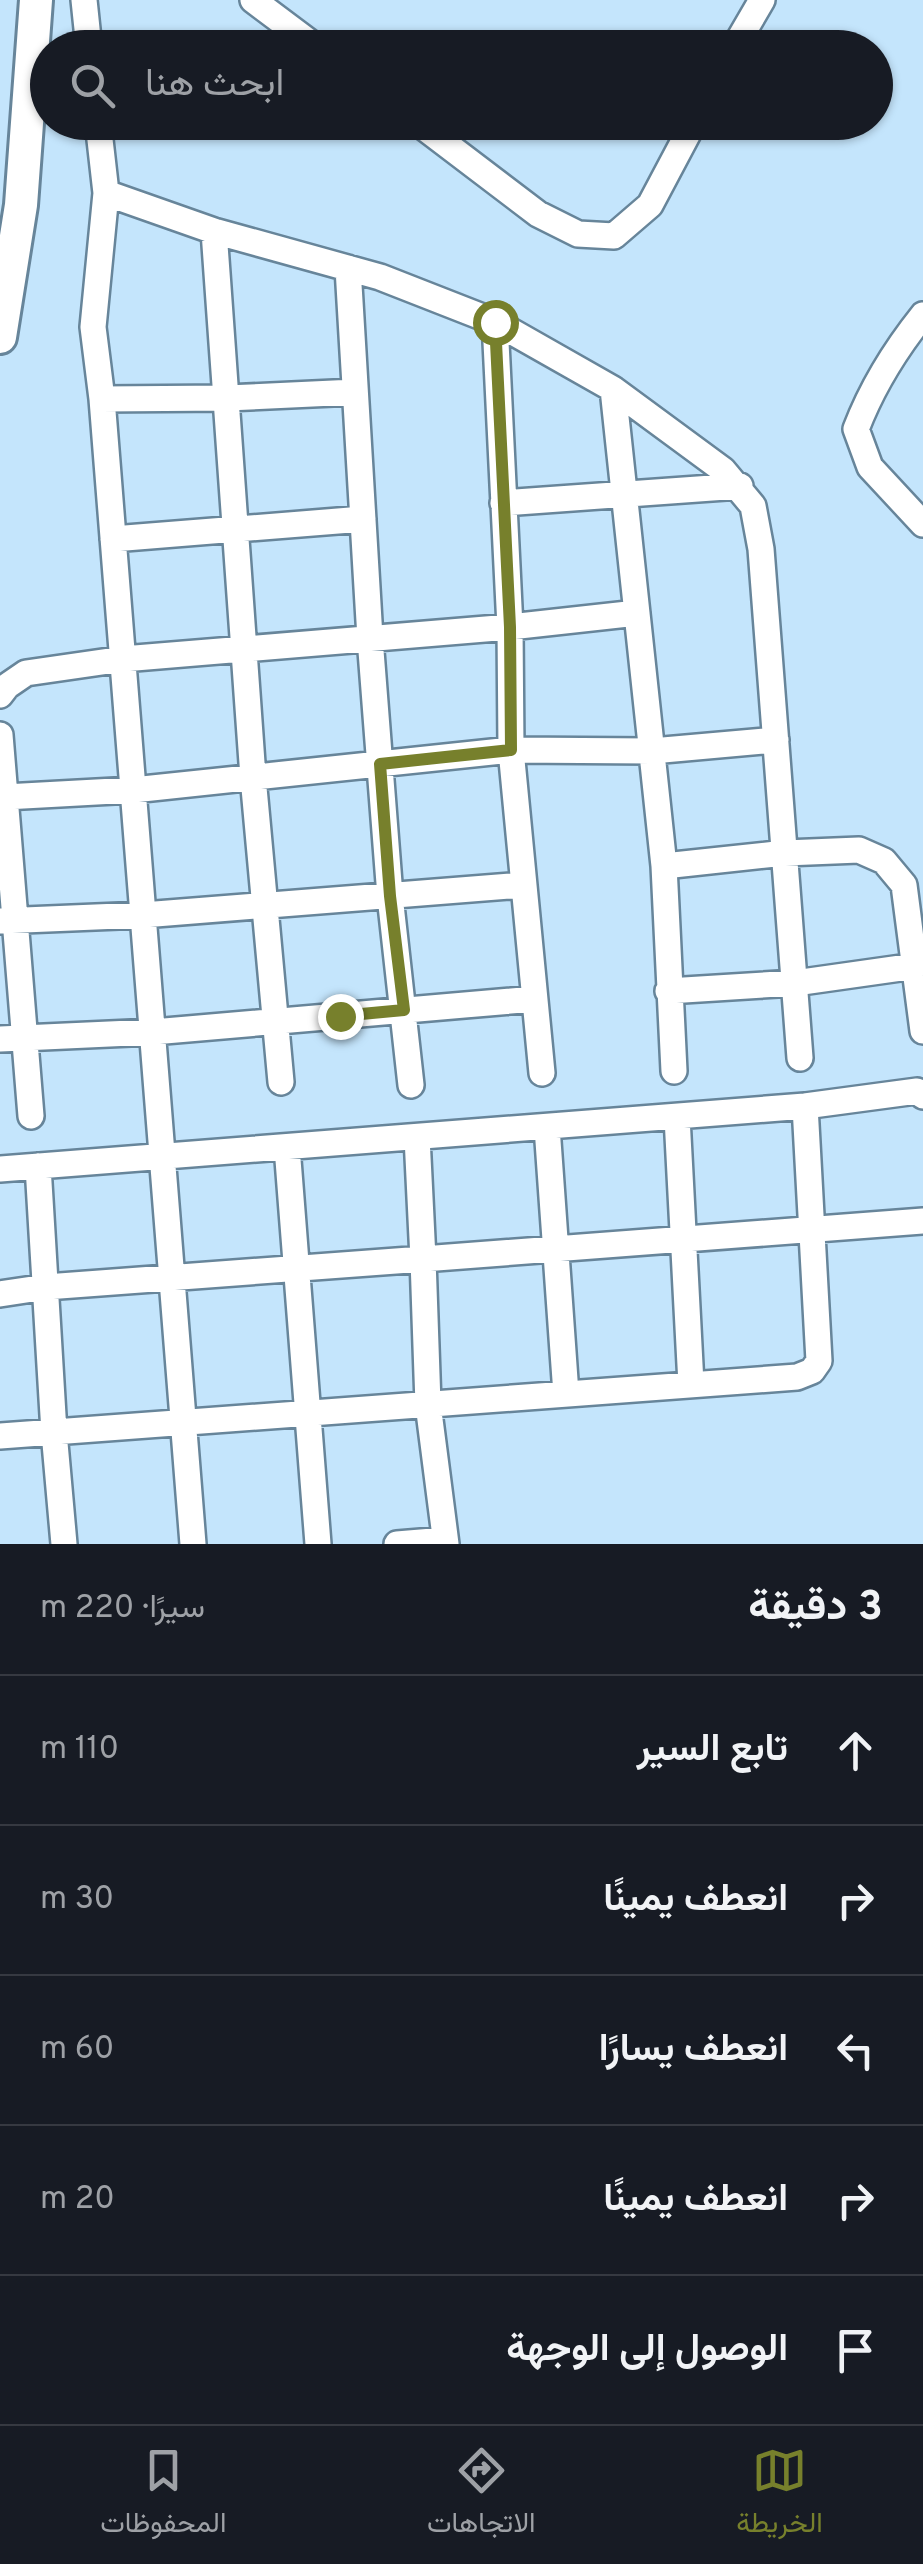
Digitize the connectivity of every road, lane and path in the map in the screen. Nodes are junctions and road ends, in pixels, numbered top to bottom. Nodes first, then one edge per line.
1 (36, 0) edge
2 (84, 0) edge
3 (253, 0) edge
4 (762, 0) edge
5 (34, 30) edge
6 (87, 30) edge
7 (294, 30) edge
8 (744, 30) edge
9 (30, 82) edge
10 (100, 140) edge
11 (440, 140) edge
12 (684, 140) edge
13 (106, 193) junction
14 (214, 231) junction
15 (348, 268) junction
16 (923, 316) edge
17 (495, 322) junction
18 (0, 337) edge
19 (613, 389) junction
20 (355, 392) junction
21 (227, 398) junction
22 (102, 399) junction
23 (740, 486) junction
24 (625, 496) junction
25 (503, 503) junction
26 (363, 518) junction
27 (923, 524) edge
28 (237, 531) junction
29 (113, 539) junction
30 (637, 613) junction
31 (510, 627) junction
32 (370, 638) junction
33 (246, 649) junction
34 (123, 658) junction
35 (0, 695) edge
36 (0, 735) edge
37 (776, 740) junction
38 (511, 750) junction
39 (652, 751) junction
40 (380, 764) junction
41 (253, 777) junction
42 (133, 790) junction
43 (6, 797) junction
44 (785, 853) junction
45 (664, 866) junction
46 (524, 886) junction
47 (390, 896) junction
48 (265, 906) junction
49 (143, 915) junction
50 (7, 920) edge
51 (914, 966) junction
52 (795, 983) junction
53 (668, 991) junction
54 (534, 999) junction
55 (404, 1010) junction
56 (274, 1021) junction
57 (923, 1031) edge
58 (152, 1032) junction
59 (12, 1039) edge
60 (800, 1058) dead end
61 (674, 1071) dead end
62 (542, 1073) dead end
63 (281, 1082) dead end
64 (411, 1085) dead end
65 (923, 1096) edge
66 (806, 1106) junction
67 (31, 1116) dead end
68 (676, 1116) junction
69 (547, 1127) junction
70 (417, 1137) junction
71 (287, 1148) junction
72 (163, 1158) junction
73 (38, 1166) junction
74 (0, 1169) edge
75 (923, 1220) edge
76 (813, 1230) junction
77 (685, 1239) junction
78 (555, 1249) junction
79 (423, 1259) junction
80 (296, 1269) junction
81 (172, 1278) junction
82 (46, 1286) junction
83 (0, 1294) edge
84 (692, 1384) junction
85 (566, 1394) junction
86 (428, 1404) junction
87 (306, 1412) junction
88 (183, 1421) junction
89 (54, 1432) junction
90 (0, 1436) edge
91 (446, 1542) edge
92 (64, 1544) edge
93 (194, 1544) edge
94 (318, 1544) edge
95 (397, 1544) edge

1 - 5 main road
2 - 6 lane
3 - 7 lane
4 - 8 lane
9 - 18 main road
10 - 13 lane
11 - 12 lane
13 - 14 lane
13 - 22 lane
14 - 15 lane
14 - 21 lane
15 - 17 lane
15 - 20 lane
16 - 27 lane
17 - 19 lane
17 - 25 lane
19 - 23 lane
19 - 24 lane
20 - 21 lane
20 - 26 lane
21 - 22 lane
21 - 28 lane
22 - 29 lane
23 - 24 lane
23 - 37 lane
24 - 25 lane
24 - 30 lane
25 - 31 lane
26 - 28 lane
26 - 32 lane
28 - 29 lane
28 - 33 lane
29 - 34 lane
30 - 31 lane
30 - 39 lane
31 - 32 lane
31 - 38 lane
32 - 33 lane
32 - 40 lane
33 - 34 lane
33 - 41 lane
34 - 35 lane
34 - 42 lane
36 - 43 lane
37 - 39 lane
37 - 44 lane
38 - 39 lane
38 - 40 lane
38 - 46 lane
39 - 45 lane
40 - 41 lane
40 - 47 lane
41 - 42 lane
41 - 48 lane
42 - 43 lane
42 - 49 lane
43 - 50 lane
44 - 45 lane
44 - 51 lane
44 - 52 lane
45 - 53 lane
46 - 47 lane
46 - 54 lane
47 - 48 lane
47 - 55 lane
48 - 49 lane
48 - 56 lane
49 - 50 lane
49 - 58 lane
50 - 59 lane
51 - 52 lane
51 - 57 lane
52 - 53 lane
52 - 60 lane
53 - 61 lane
54 - 55 lane
54 - 62 lane
55 - 56 lane
55 - 64 lane
56 - 58 lane
56 - 63 lane
58 - 59 lane
58 - 72 lane
59 - 67 lane
65 - 66 lane
66 - 68 lane
66 - 76 lane
68 - 69 lane
68 - 77 lane
69 - 70 lane
69 - 78 lane
70 - 71 lane
70 - 79 lane
71 - 72 lane
71 - 80 lane
72 - 73 lane
72 - 81 lane
73 - 74 lane
73 - 82 lane
75 - 76 lane
76 - 77 lane
76 - 84 lane
77 - 78 lane
77 - 84 lane
78 - 79 lane
78 - 85 lane
79 - 80 lane
79 - 86 lane
80 - 81 lane
80 - 87 lane
81 - 82 lane
81 - 88 lane
82 - 83 lane
82 - 89 lane
84 - 85 lane
85 - 86 lane
86 - 87 lane
86 - 91 lane
87 - 88 lane
87 - 94 lane
88 - 89 lane
88 - 93 lane
89 - 90 lane
89 - 92 lane
91 - 95 lane

